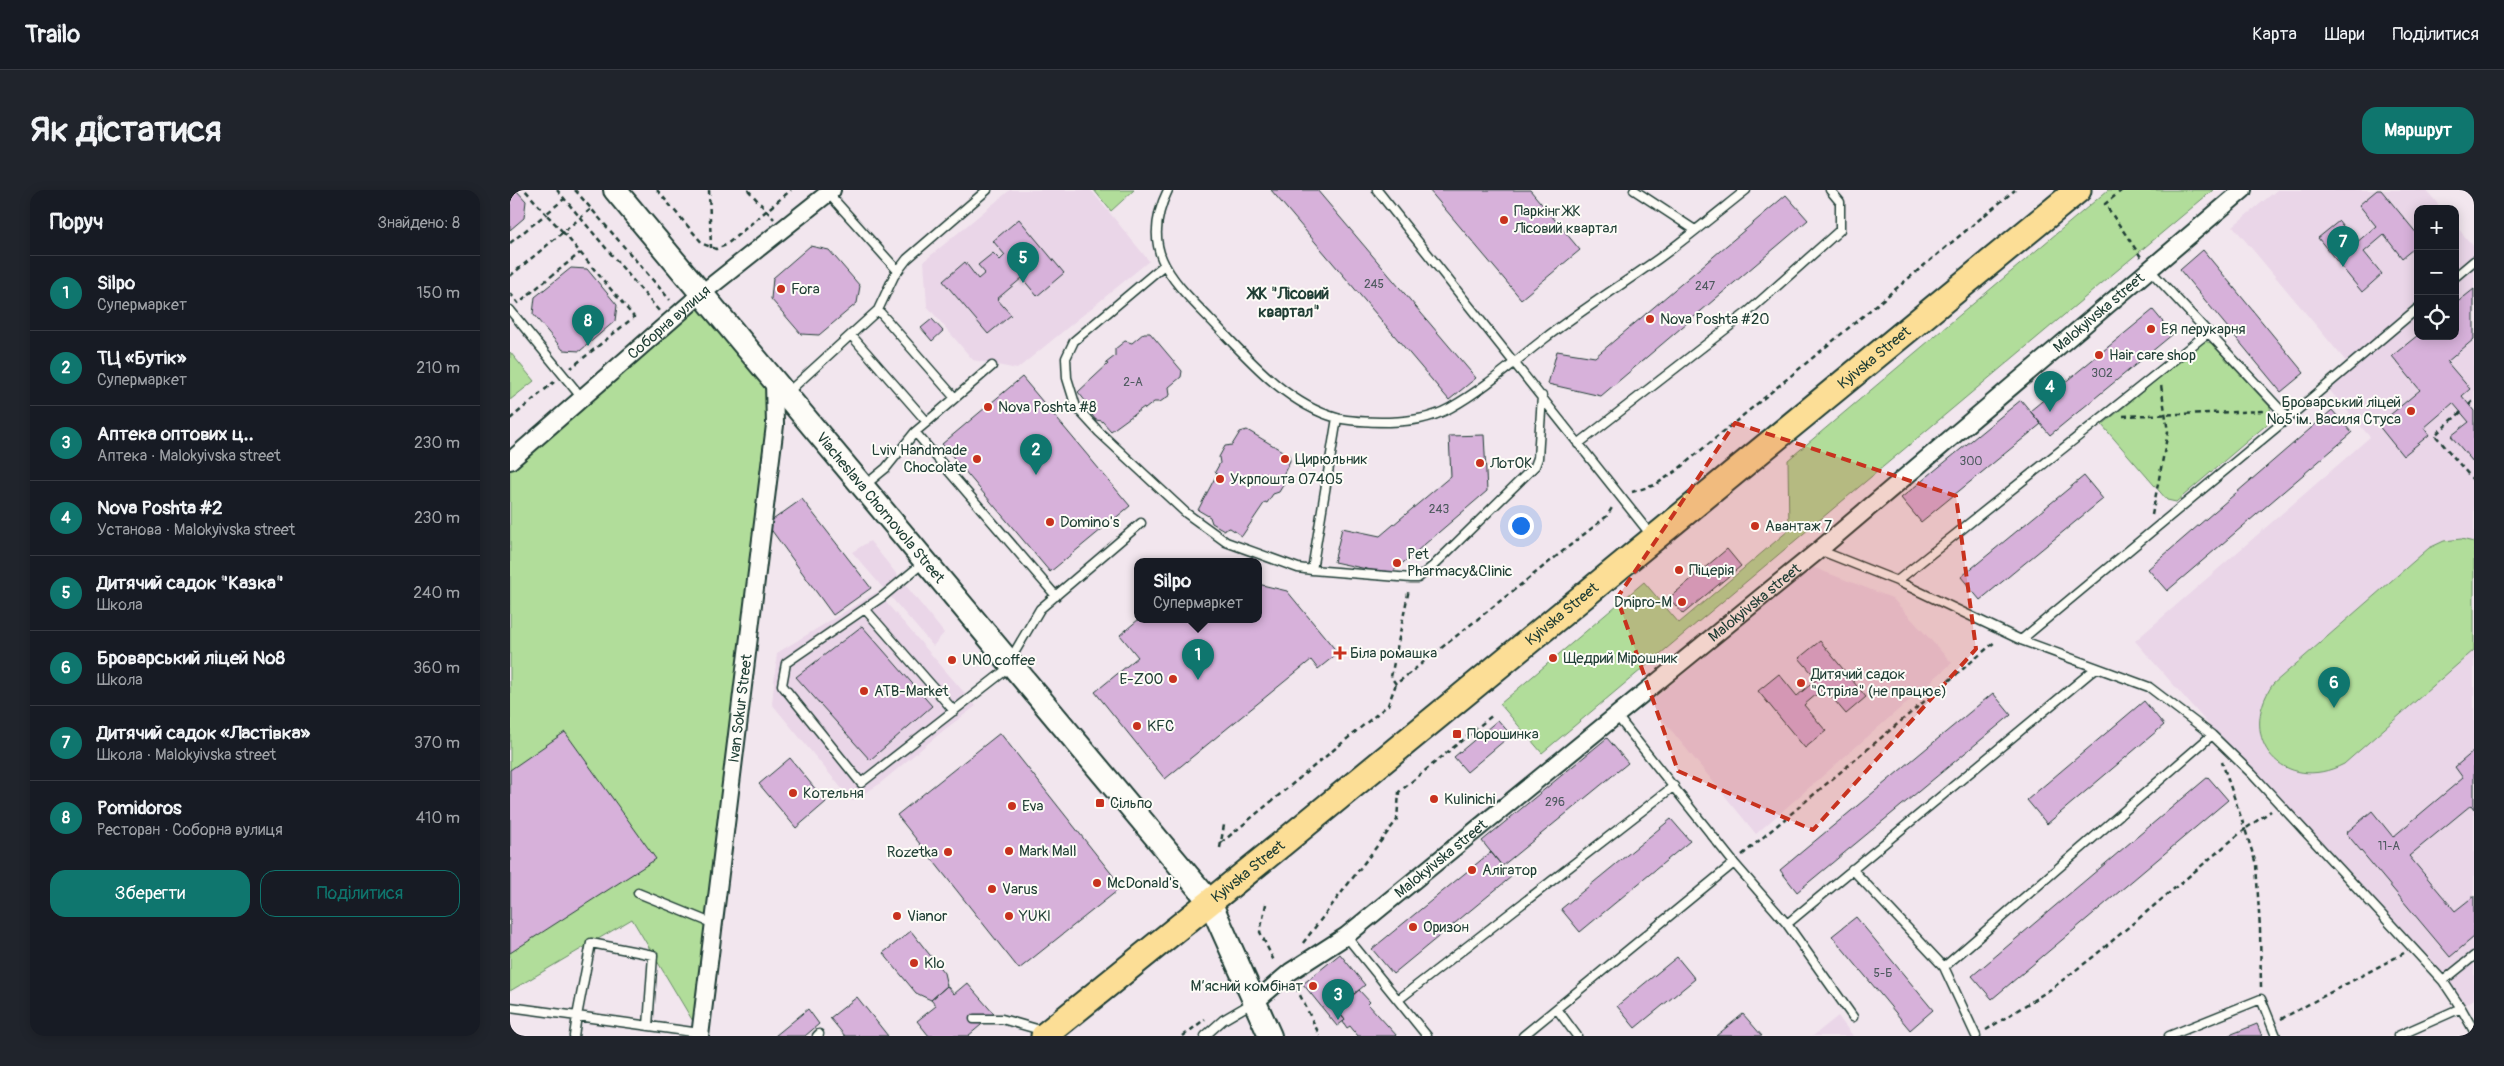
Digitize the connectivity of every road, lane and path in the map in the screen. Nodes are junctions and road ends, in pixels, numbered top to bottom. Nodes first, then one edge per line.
1 (525, 190) edge
2 (557, 190) edge
3 (575, 190) edge
4 (615, 190) edge
5 (657, 190) edge
6 (710, 190) edge
7 (748, 190) edge
8 (791, 190) edge
9 (987, 190) edge
10 (1168, 190) edge
11 (1377, 190) edge
12 (1634, 190) edge
13 (1746, 190) edge
14 (1830, 190) edge
15 (2015, 190) edge
16 (2078, 190) edge
17 (2122, 190) edge
18 (2243, 190) edge
19 (830, 192) edge
20 (564, 199) junction
21 (591, 209) junction
22 (766, 211) junction
23 (546, 214) junction
24 (1695, 230) junction
25 (563, 232) junction
26 (510, 242) edge
27 (711, 249) junction
28 (580, 253) junction
29 (2474, 261) edge
30 (1164, 266) junction
31 (2149, 269) junction
32 (898, 271) junction
33 (2459, 274) edge
34 (510, 276) edge
35 (510, 293) edge
36 (701, 294) junction
37 (510, 310) edge
38 (878, 310) junction
39 (2414, 311) edge
40 (674, 317) junction
41 (2208, 332) junction
42 (851, 335) junction
43 (1515, 364) junction
44 (992, 366) dead end
45 (2160, 371) junction
46 (563, 374) junction
47 (780, 388) junction
48 (1542, 396) junction
49 (582, 398) junction
50 (954, 398) junction
51 (2474, 400) edge
52 (2469, 405) dead end
53 (2281, 410) junction
54 (2461, 412) dead end
55 (2165, 416) junction
56 (2102, 417) junction
57 (1337, 418) junction
58 (2288, 418) junction
59 (510, 419) edge
60 (927, 422) junction
61 (915, 432) junction
62 (1578, 444) junction
63 (510, 461) edge
64 (2474, 481) edge
65 (863, 487) junction
66 (1632, 492) dead end
67 (1614, 502) dead end
68 (1141, 524) dead end
69 (2149, 534) junction
70 (1654, 539) junction
71 (1819, 550) junction
72 (925, 561) junction
73 (1312, 570) junction
74 (1411, 578) junction
75 (1897, 581) junction
76 (1056, 596) junction
77 (865, 609) junction
78 (2006, 633) junction
79 (2021, 640) junction
80 (1011, 663) junction
81 (2096, 668) junction
82 (1396, 684) junction
83 (954, 711) junction
84 (1494, 714) dead end
85 (1617, 716) junction
86 (2212, 735) junction
87 (1674, 786) junction
88 (2281, 805) junction
89 (1224, 825) dead end
90 (2245, 828) junction
91 (1221, 843) junction
92 (1220, 848) dead end
93 (1734, 863) junction
94 (1852, 869) junction
95 (638, 893) dead end
96 (1210, 902) junction
97 (1266, 904) dead end
98 (714, 924) junction
99 (1787, 924) junction
100 (1346, 936) junction
101 (2413, 949) junction
102 (1299, 950) dead end
103 (2474, 956) edge
104 (1282, 966) dead end
105 (1944, 967) junction
106 (2442, 981) junction
107 (1295, 985) dead end
108 (2261, 999) junction
109 (1398, 1000) junction
110 (1255, 1002) junction
111 (510, 1007) edge
112 (2461, 1008) junction
113 (1557, 1009) junction
114 (1211, 1014) dead end
115 (577, 1016) junction
116 (1853, 1017) dead end
117 (974, 1019) dead end
118 (2271, 1024) junction
119 (648, 1026) junction
120 (2474, 1030) edge
121 (681, 1033) edge
122 (700, 1034) edge
123 (1046, 1034) edge
124 (574, 1036) edge
125 (1183, 1036) edge
126 (1205, 1036) edge
127 (1270, 1036) edge
128 (1320, 1036) edge
129 (1427, 1036) edge
130 (1524, 1036) edge
131 (1577, 1036) edge
132 (1976, 1036) edge
133 (2168, 1036) edge
134 (2276, 1036) edge
135 (2398, 1036) edge

1 - 23 path
2 - 20 path
3 - 21 path
4 - 36 street, Viacheslava Chornovola Street
5 - 27 path
6 - 27 path
7 - 22 path
8 - 22 path
9 - 32 lane
10 - 30 lane
11 - 43 lane
12 - 24 lane
13 - 24 lane
14 - 62 lane
15 - 66 path
16 - 70 main road, Kyivska Street
17 - 31 path
18 - 31 street, Malokyivska street
19 - 32 lane
19 - 36 street, Соборна вулиця
20 - 23 path
20 - 40 path
21 - 25 path
21 - 40 path
22 - 27 path
23 - 25 path
23 - 26 path
24 - 43 lane
25 - 28 path
25 - 34 path
28 - 35 path
28 - 46 path
29 - 33 lane
30 - 57 lane
30 - 73 lane
31 - 41 lane
31 - 71 street, Malokyivska street
32 - 38 lane
36 - 40 street, Соборна вулиця
36 - 47 street, Viacheslava Chornovola Street
37 - 46 lane
38 - 42 lane
38 - 50 lane
39 - 58 lane
40 - 49 street, Соборна вулиця
41 - 45 lane
41 - 53 lane
42 - 47 lane
42 - 60 lane
43 - 48 lane
43 - 57 lane
44 - 50 lane
45 - 55 path
45 - 56 lane
46 - 49 lane
46 - 59 path
47 - 65 street, Viacheslava Chornovola Street
47 - 98 street, Ivan Sokur Street
48 - 62 lane
48 - 74 lane
49 - 63 street, Соборна вулиця
50 - 60 lane
51 - 52 path
53 - 55 path
53 - 58 lane
54 - 64 path
55 - 56 path
55 - 69 path
56 - 75 lane
57 - 73 lane
58 - 69 lane
60 - 61 lane
61 - 65 lane
61 - 76 lane
62 - 70 lane
65 - 72 street, Viacheslava Chornovola Street
67 - 82 path
68 - 76 lane
69 - 79 lane
70 - 96 main road, Kyivska Street
71 - 75 lane
71 - 85 street, Malokyivska street
72 - 77 lane
72 - 80 street, Viacheslava Chornovola Street
73 - 74 lane
74 - 82 path
75 - 78 lane
76 - 80 lane
77 - 83 lane
77 - 83 lane
78 - 79 lane
78 - 93 path
79 - 81 lane
80 - 83 lane
80 - 96 street, Viacheslava Chornovola Street
81 - 86 lane
81 - 94 lane
82 - 91 path
84 - 102 path
85 - 87 lane
85 - 100 street, Malokyivska street
86 - 88 lane
86 - 90 path
86 - 105 lane
87 - 93 lane
87 - 109 lane
88 - 90 path
88 - 101 lane
89 - 91 path
90 - 108 path
90 - 132 path
91 - 92 path
93 - 99 lane
93 - 113 lane
94 - 99 lane
94 - 105 lane
95 - 98 lane
96 - 110 street, Viacheslava Chornovola Street
96 - 123 main road, Kyivska Street
97 - 104 path
98 - 122 street, Ivan Sokur Street
99 - 116 lane
100 - 109 lane
100 - 110 street, Malokyivska street
101 - 106 lane
101 - 118 path
103 - 106 lane
105 - 132 lane
106 - 112 lane
107 - 128 path
108 - 118 lane
108 - 133 lane
109 - 129 lane
110 - 126 lane
110 - 127 street, Viacheslava Chornovola Street
111 - 115 lane
112 - 120 lane
112 - 135 lane
113 - 130 lane
113 - 131 lane
114 - 125 path
115 - 119 lane
115 - 119 lane
115 - 124 lane
117 - 123 lane
118 - 134 lane
119 - 121 lane
121 - 122 lane

